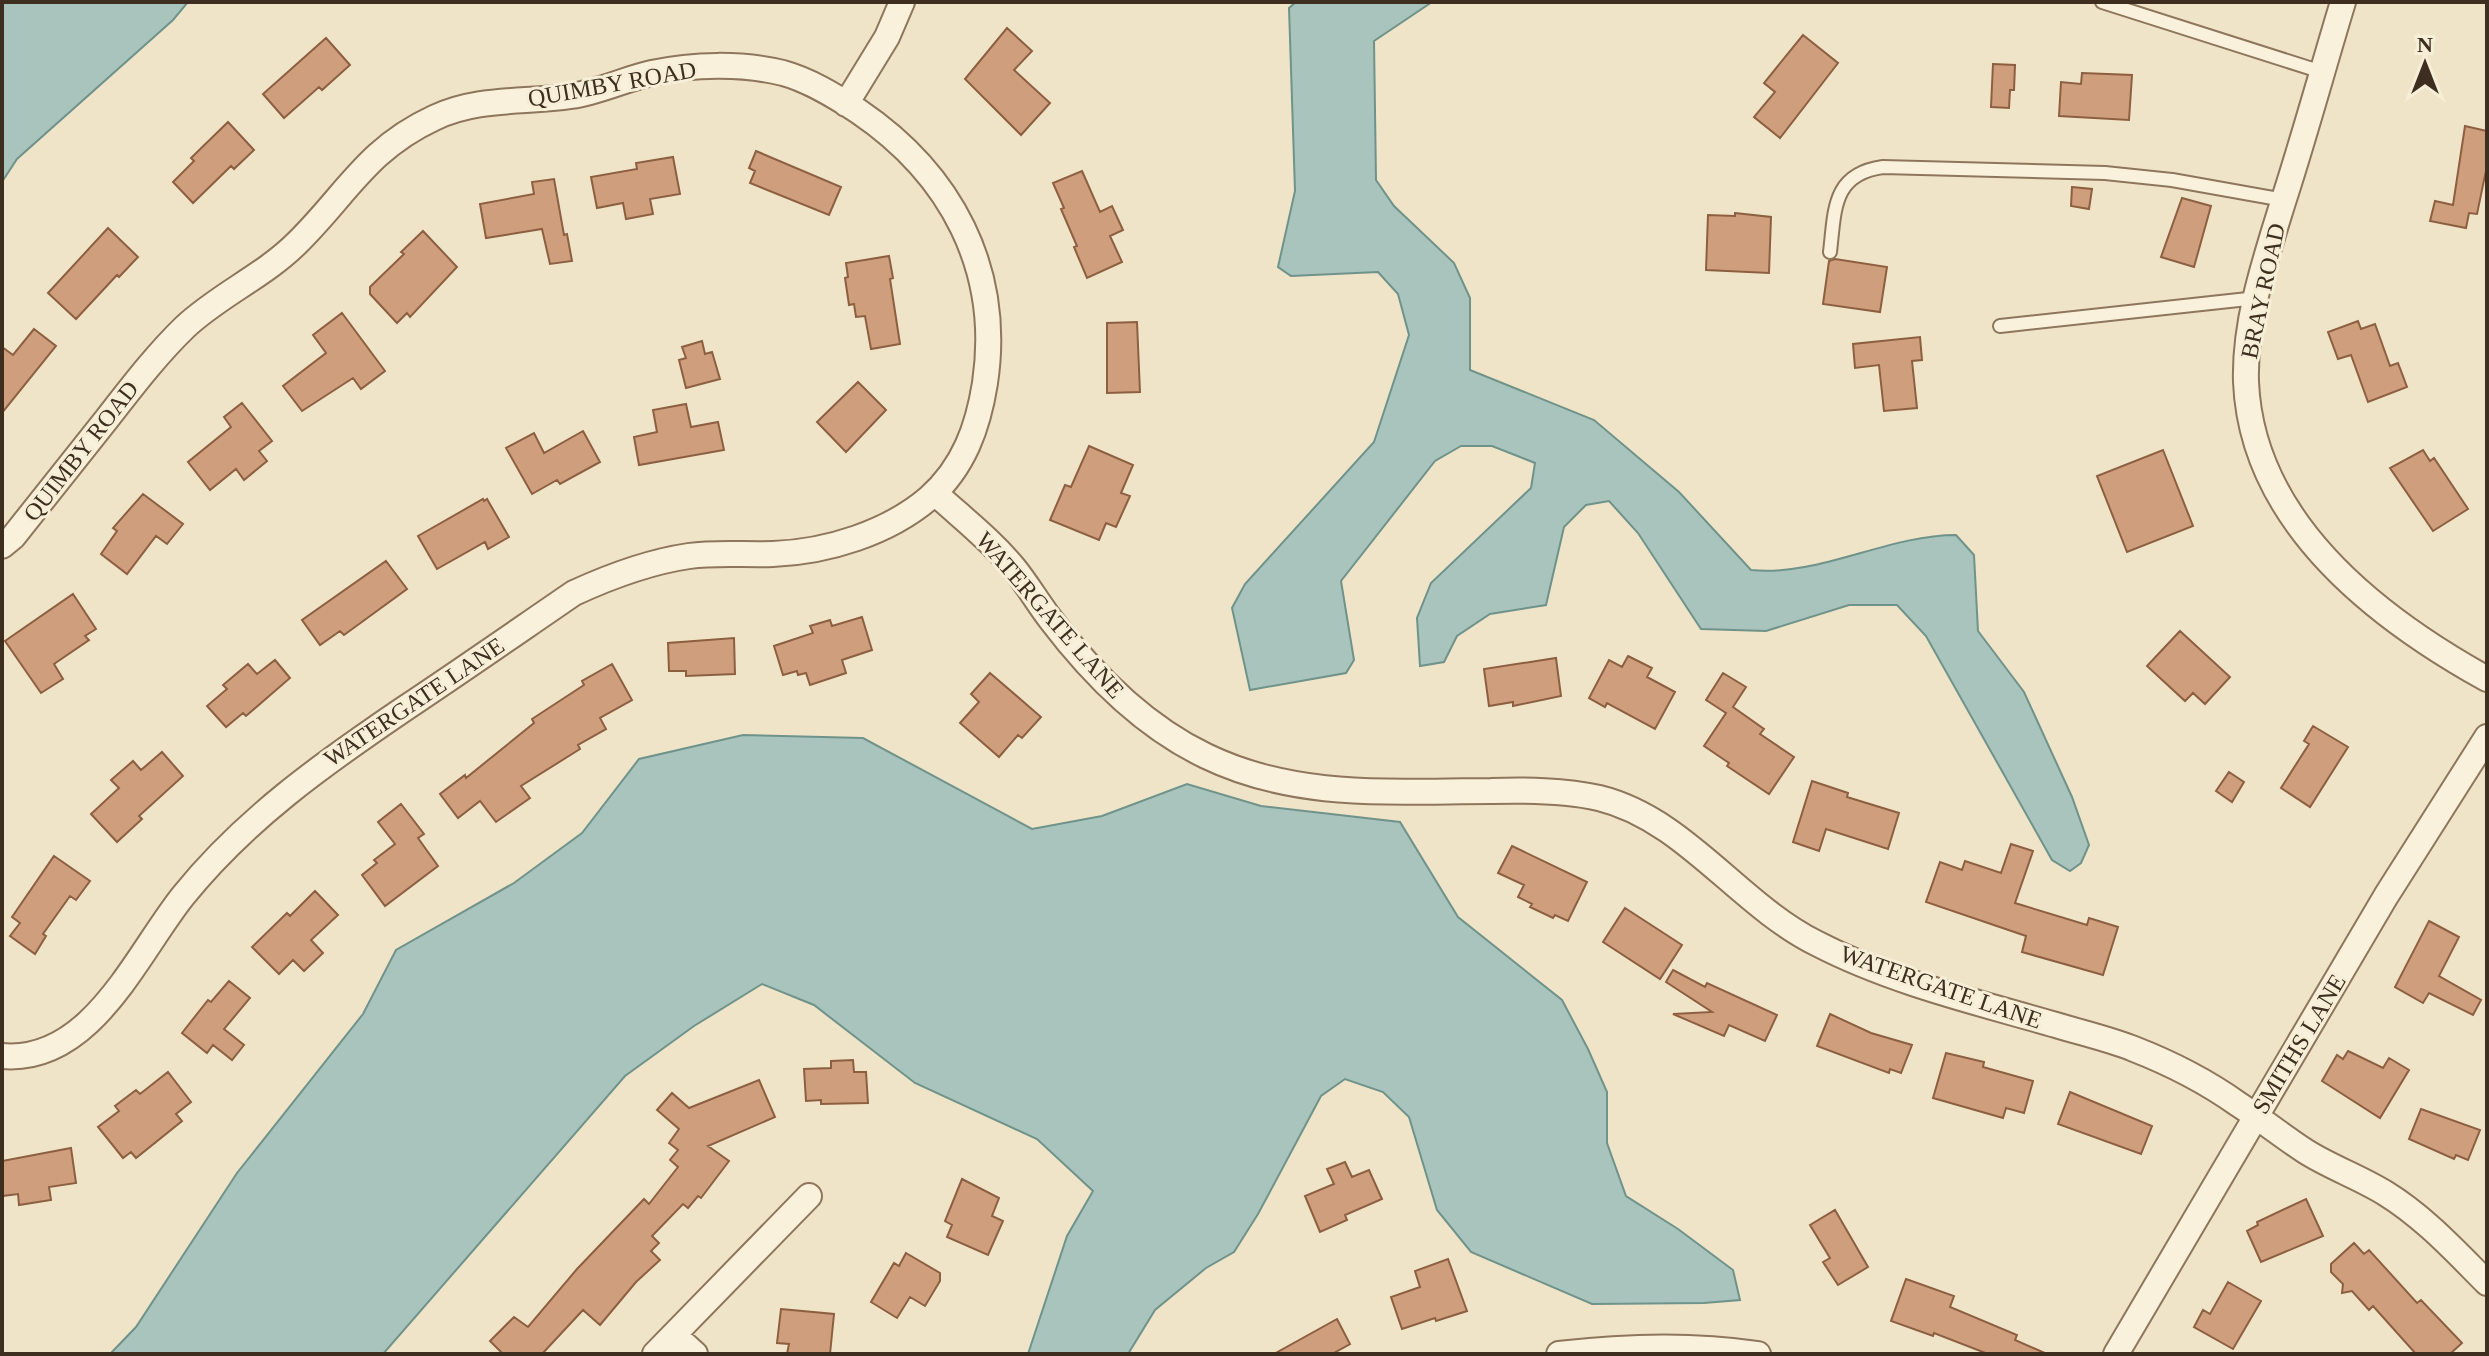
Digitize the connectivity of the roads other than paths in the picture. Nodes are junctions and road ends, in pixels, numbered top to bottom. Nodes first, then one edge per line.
1 (902, 2) edge
2 (2102, 2) edge
3 (2343, 2) edge
4 (2322, 72) junction
5 (846, 104) junction
6 (2284, 200) junction
7 (1830, 252) dead end
8 (2257, 298) junction
9 (2000, 326) dead end
10 (935, 493) junction
11 (2, 546) edge
12 (2487, 679) edge
13 (2487, 737) edge
14 (2, 1056) edge
15 (2256, 1117) junction
16 (809, 1196) dead end
17 (2481, 1266) edge
18 (674, 1335) junction
19 (655, 1354) edge
20 (695, 1354) edge
21 (1559, 1354) edge
22 (1758, 1354) edge
23 (2116, 1354) edge

1 - 5 street
2 - 4 lane
3 - 4 street, BRAY ROAD
4 - 6 street, BRAY ROAD
5 - 10 street, QUIMBY ROAD
5 - 11 street, QUIMBY ROAD
6 - 7 lane
6 - 8 street, BRAY ROAD
8 - 9 lane
8 - 12 street, BRAY ROAD
10 - 14 street, WATERGATE LANE
10 - 15 street, WATERGATE LANE
13 - 15 street, SMITHS LANE
15 - 17 street, WATERGATE LANE
15 - 23 street, SMITHS LANE
16 - 18 street
18 - 19 street
18 - 20 street
21 - 22 street

